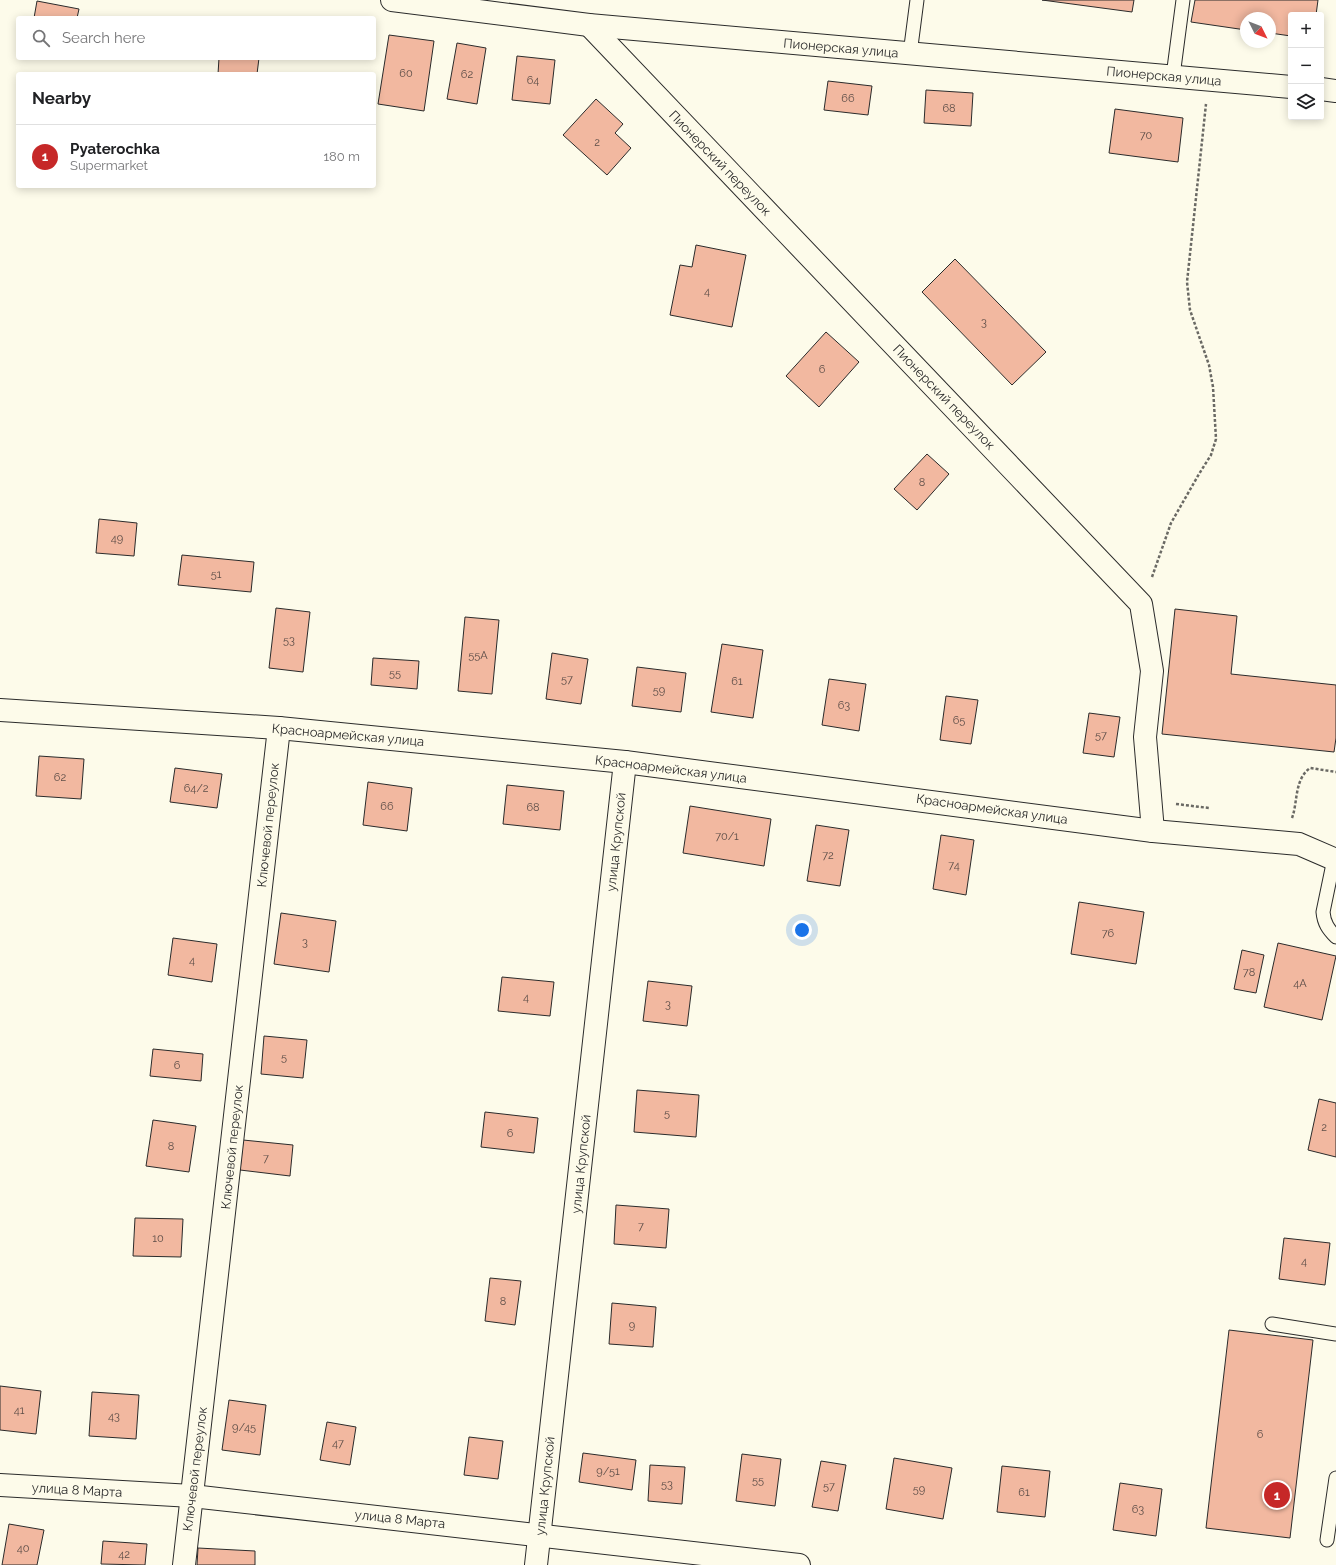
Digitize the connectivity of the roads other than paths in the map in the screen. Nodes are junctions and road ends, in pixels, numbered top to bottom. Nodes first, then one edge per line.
1 (392, 0) edge
2 (916, 0) edge
3 (1183, 0) edge
4 (589, 25) junction
5 (910, 54) junction
6 (1173, 76) junction
7 (1288, 87) edge
8 (1324, 89) edge
9 (1336, 91) edge
10 (0, 710) edge
11 (279, 728) junction
12 (625, 762) junction
13 (1152, 830) junction
14 (1335, 860) edge
15 (1336, 937) edge
16 (1272, 1324) dead end
17 (1336, 1334) edge
18 (1336, 1478) edge
19 (0, 1485) edge
20 (192, 1496) junction
21 (540, 1535) junction
22 (1327, 1540) dead end
23 (184, 1565) edge
24 (536, 1565) edge
25 (799, 1565) edge

1 - 4 street, Пионерская улица
2 - 5 lane
3 - 6 lane
4 - 5 street, Пионерская улица
4 - 13 street, Пионерский переулок
5 - 6 street, Пионерская улица
6 - 7 street, Пионерская улица
8 - 9 street
10 - 11 street, Красноармейская улица
11 - 12 street, Красноармейская улица
11 - 20 street, Ключевой переулок
12 - 13 street, Красноармейская улица
12 - 21 street, улица Крупской
13 - 14 street, Красноармейская улица
14 - 15 lane
16 - 17 lane
18 - 22 lane
19 - 20 street, улица 8 Марта
20 - 21 street, улица 8 Марта
20 - 23 street, Ключевой переулок
21 - 24 street, улица Крупской
21 - 25 street, улица 8 Марта

